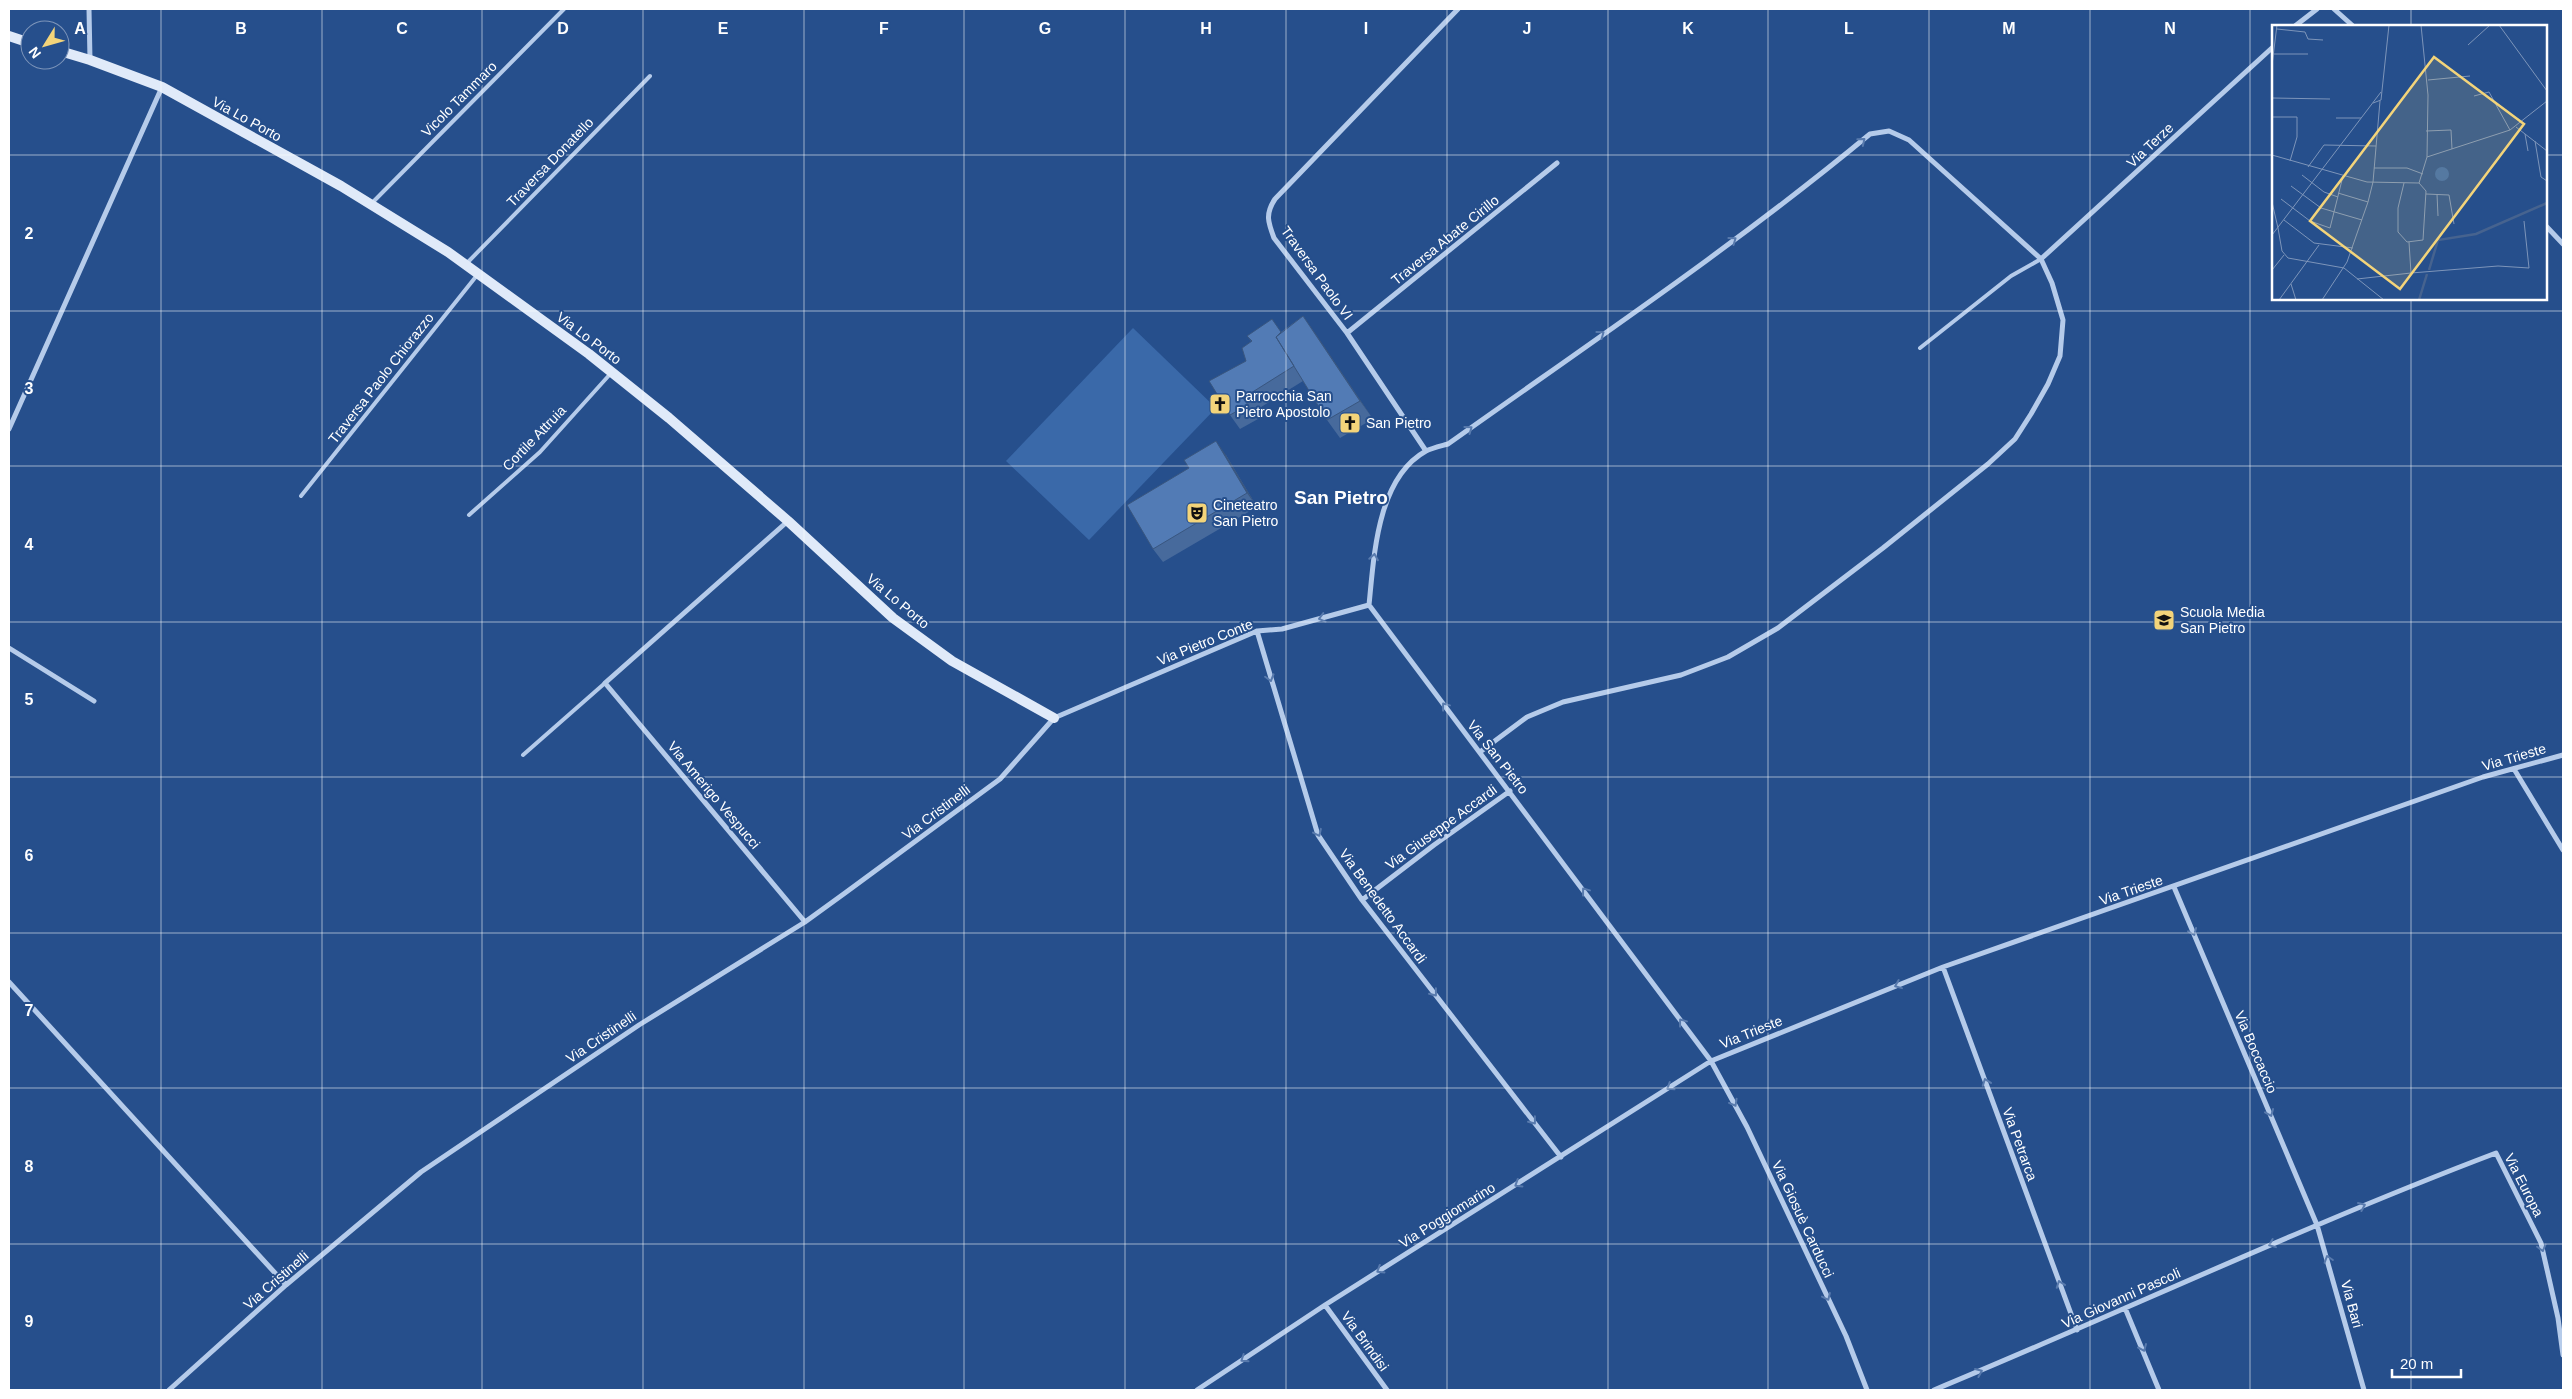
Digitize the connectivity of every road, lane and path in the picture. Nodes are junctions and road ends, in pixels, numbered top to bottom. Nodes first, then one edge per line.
1 (89, 9) edge
2 (564, 9) edge
3 (1458, 9) edge
4 (2317, 9) edge
5 (2334, 9) edge
6 (2297, 25) edge
7 (2352, 25) edge
8 (2272, 48) edge
9 (70, 54) edge
10 (90, 60) junction
11 (650, 76) dead end
12 (162, 87) junction
13 (1557, 163) dead end
14 (370, 204) junction
15 (2547, 227) edge
16 (2563, 244) edge
17 (2041, 259) junction
18 (465, 265) junction
19 (478, 274) junction
20 (1347, 333) junction
21 (1920, 348) dead end
22 (612, 372) junction
23 (9, 429) edge
24 (1426, 452) junction
25 (301, 496) dead end
26 (469, 515) dead end
27 (788, 521) junction
28 (1369, 605) junction
29 (1257, 631) junction
30 (9, 648) edge
31 (605, 683) junction
32 (94, 701) dead end
33 (1054, 718) junction
34 (1480, 752) junction
35 (2563, 754) edge
36 (524, 755) dead end
37 (2514, 769) junction
38 (1510, 791) junction
39 (2563, 850) edge
40 (2174, 887) junction
41 (1362, 900) junction
42 (805, 922) junction
43 (1943, 967) junction
44 (9, 982) edge
45 (1710, 1061) junction
46 (1561, 1157) junction
47 (2317, 1225) junction
48 (286, 1285) junction
49 (1325, 1305) junction
50 (2125, 1308) junction
51 (2076, 1330) junction
52 (2563, 1355) edge
53 (169, 1390) edge
54 (1197, 1390) edge
55 (1387, 1390) edge
56 (1867, 1390) edge
57 (1934, 1390) edge
58 (2159, 1390) edge
59 (2364, 1390) edge

1 - 10 street
2 - 14 lane, Vicolo Tammaro
3 - 20 street, Traversa Paolo VI
4 - 6 street
5 - 7 street
8 - 17 street, Via Terze
9 - 10 street, Via Lo Porto
10 - 12 street, Via Lo Porto
11 - 18 lane, Traversa Donatello
12 - 14 street, Via Lo Porto
12 - 23 street
13 - 20 street, Traversa Abate Cirillo
14 - 18 street, Via Lo Porto
15 - 16 street
17 - 21 lane
24 -> 17 street
17 - 34 street
18 - 19 street, Via Lo Porto
19 - 22 street, Via Lo Porto
19 - 25 lane, Traversa Paolo Chiorazzo
20 - 24 street, Traversa Paolo VI
22 - 26 lane, Cortile Attruia
22 - 27 street, Via Lo Porto
28 -> 24 street
27 - 31 street
27 - 33 street, Via Lo Porto
28 -> 29 street, Via Pietro Conte
34 -> 28 street, Via San Pietro
29 - 33 street, Via Pietro Conte
29 -> 41 street, Via Benedetto Accardi
30 - 32 street
31 - 36 lane
31 - 42 street, Via Amerigo Vespucci
33 - 42 street, Via Cristinelli
34 - 38 street, Via San Pietro
35 - 37 street, Via Trieste
37 - 39 street
37 - 40 street, Via Trieste
38 - 41 street, Via Giuseppe Accardi
45 -> 38 street, Via San Pietro
40 - 43 street, Via Trieste
40 -> 47 street, Via Boccaccio
41 -> 46 street, Via Benedetto Accardi
42 - 48 street, Via Cristinelli
43 -> 45 street, Via Trieste
51 -> 43 street, Via Petrarca
44 - 48 street
45 -> 46 street, Via Poggiomarino
45 -> 56 street, Via Giosuè Carducci
46 -> 49 street, Via Poggiomarino
47 -> 50 street, Via Giovanni Pascoli
47 -> 52 street, Via Europa
59 -> 47 street, Via Bari
48 - 53 street, Via Cristinelli
49 -> 54 street, Via Poggiomarino
49 - 55 street, Via Brindisi
50 - 51 street, Via Giovanni Pascoli
50 -> 58 street
57 -> 51 street, Via Giovanni Pascoli

